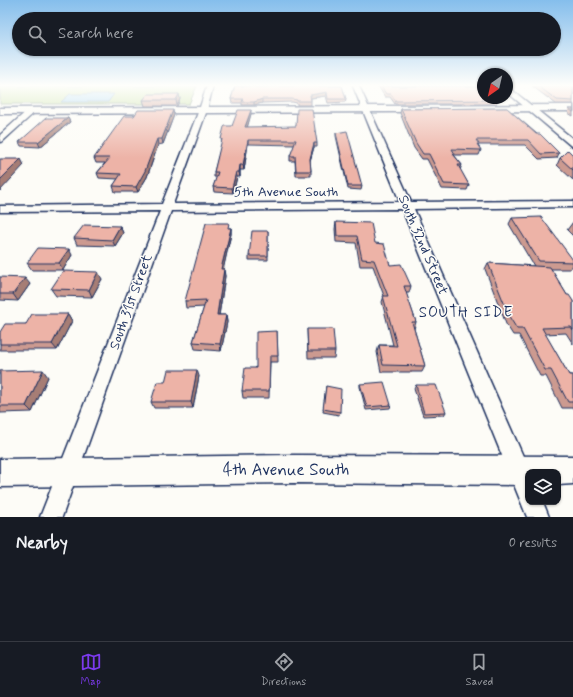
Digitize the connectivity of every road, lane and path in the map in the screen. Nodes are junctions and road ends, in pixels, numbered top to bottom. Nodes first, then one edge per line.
1 (181, 110) edge
2 (203, 110) edge
3 (365, 110) edge
4 (533, 110) edge
5 (0, 111) edge
6 (32, 111) junction
7 (0, 139) edge
8 (573, 143) edge
9 (573, 204) edge
10 (407, 206) junction
11 (166, 208) junction
12 (0, 209) edge
13 (573, 470) edge
14 (0, 473) edge
15 (67, 473) junction
16 (524, 482) edge
17 (533, 505) edge
18 (51, 517) edge
19 (538, 517) edge

1 - 6 street
2 - 11 street, South 31st Street
3 - 10 street, South 32nd Street
4 - 8 street
5 - 6 street
6 - 7 street
9 - 10 street, 5th Avenue South
10 - 11 street, 5th Avenue South
10 - 16 street, South 32nd Street
11 - 12 street, 5th Avenue South
11 - 15 street, South 31st Street
13 - 16 street, 4th Avenue South
14 - 15 street, 4th Avenue South
15 - 16 street, 4th Avenue South
15 - 18 street, South 31st Street
17 - 19 street

